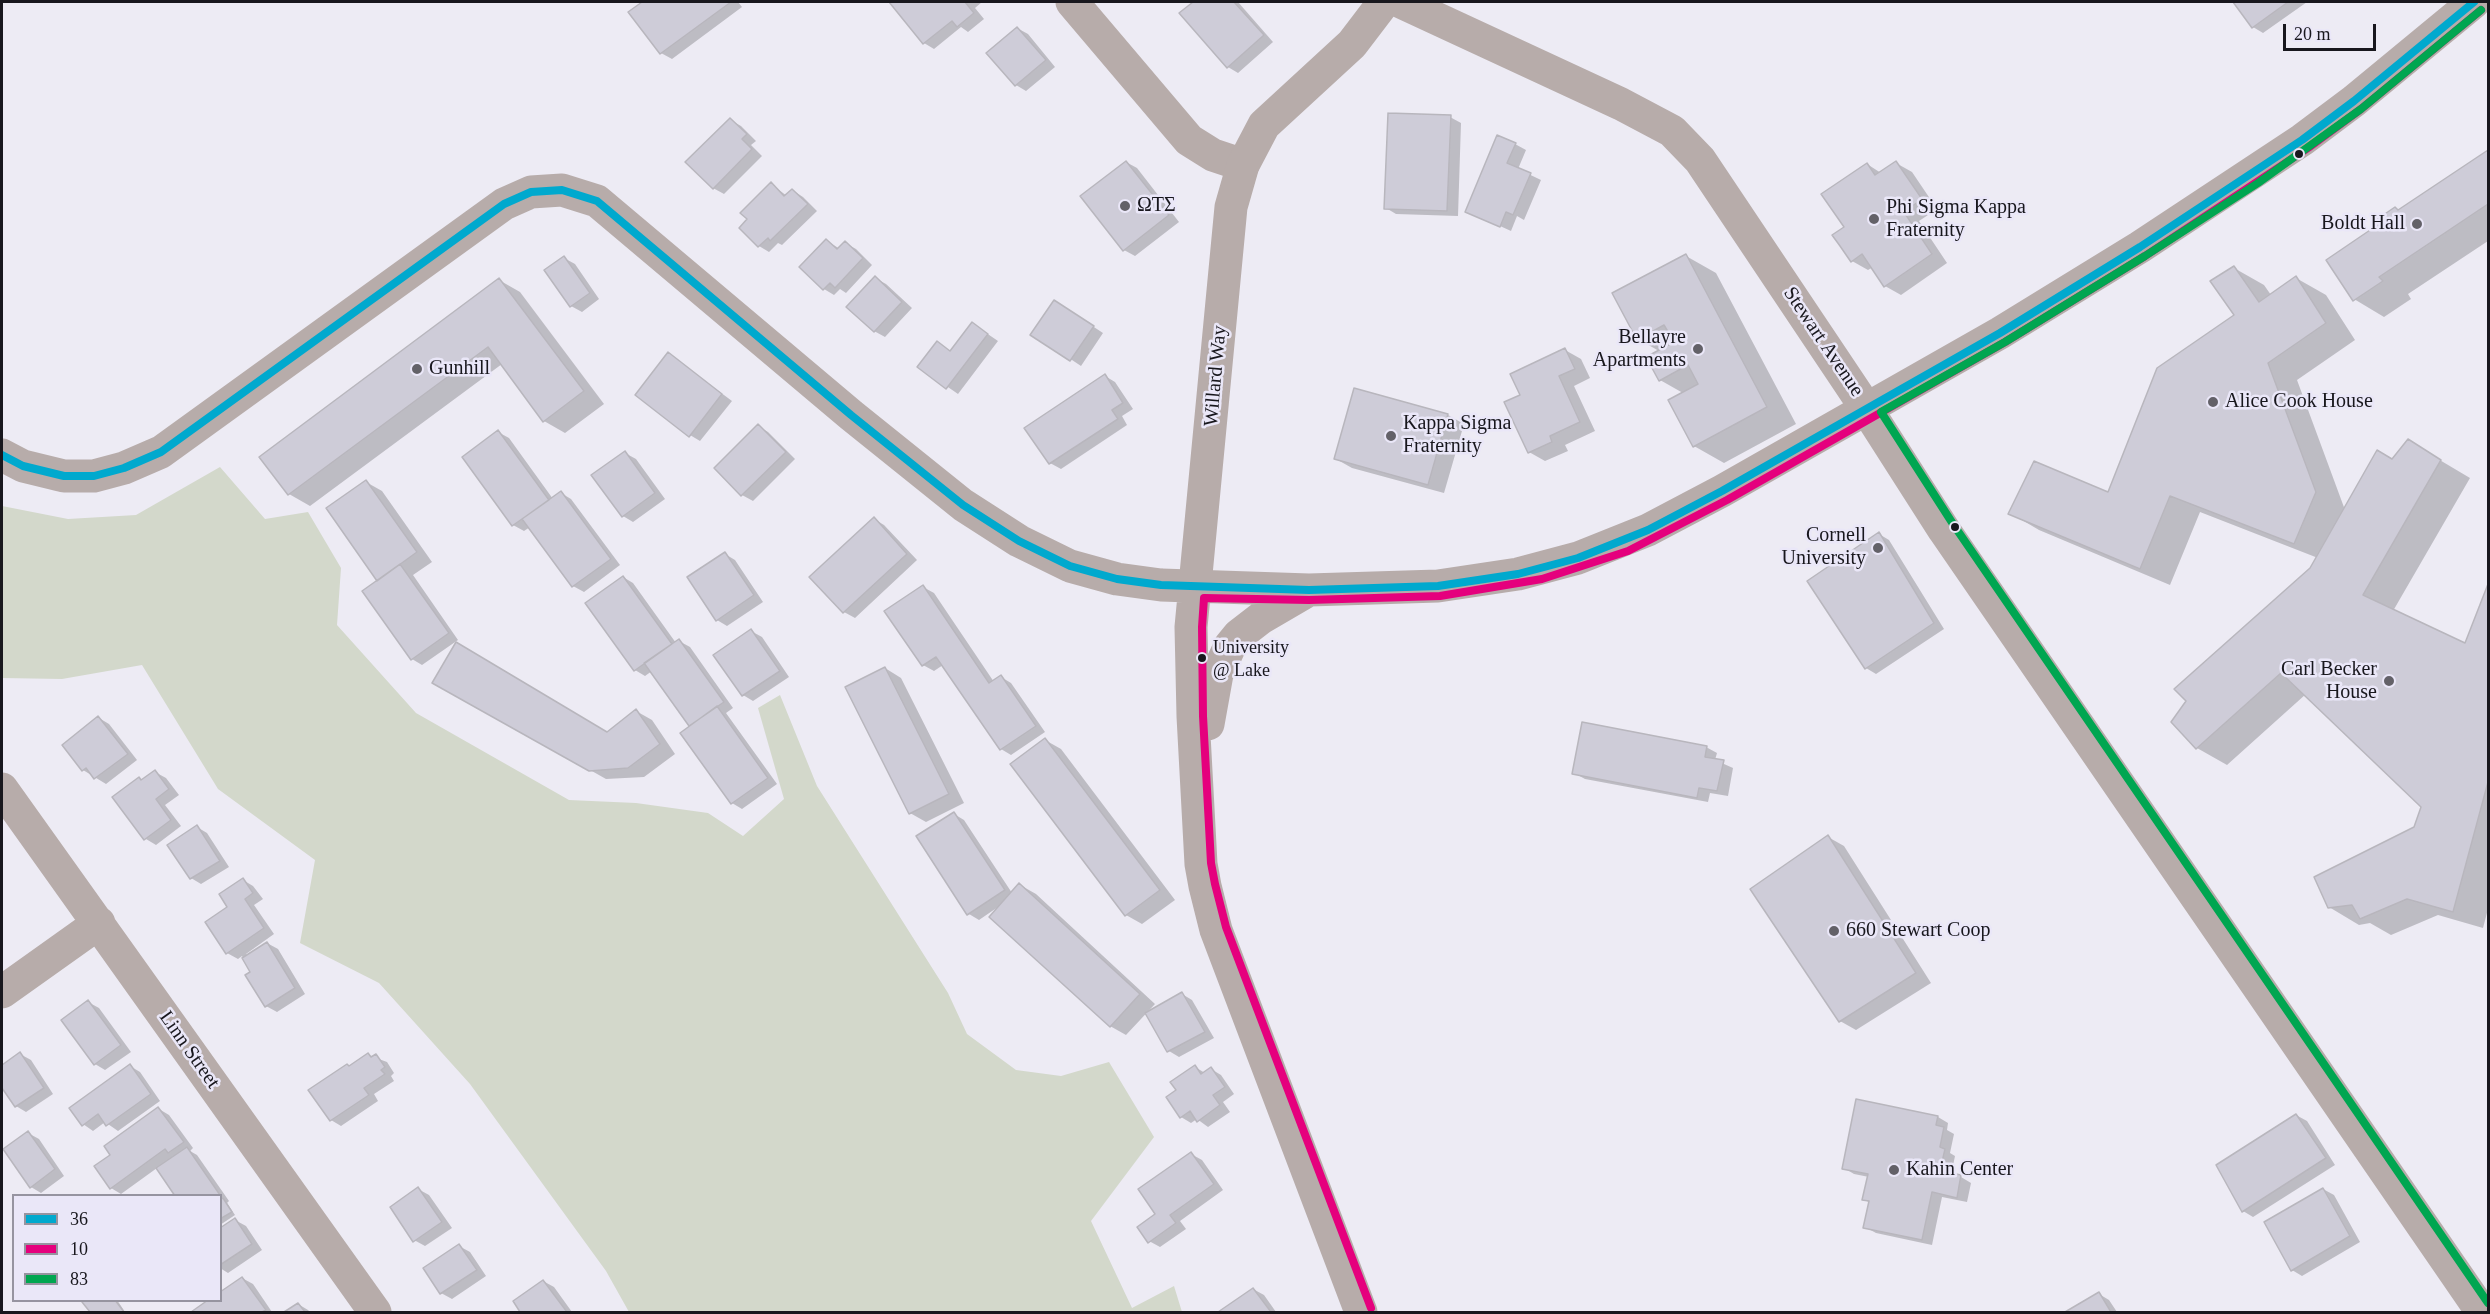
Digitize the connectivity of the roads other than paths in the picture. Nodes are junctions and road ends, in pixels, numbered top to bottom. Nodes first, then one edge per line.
1 (1072, 2) edge
2 (1384, 2) edge
3 (1401, 2) edge
4 (2474, 2) edge
5 (1243, 165) junction
6 (1866, 408) junction
7 (2, 455) edge
8 (1195, 587) junction
9 (1309, 590) junction
10 (2, 789) edge
11 (1199, 800) junction
12 (99, 923) junction
13 (2, 992) edge
14 (375, 1312) edge
15 (1361, 1312) edge
16 (2481, 1312) edge

1 - 5 street
2 - 5 street, Willard Way
3 - 6 street, Stewart Avenue
4 - 6 street
5 - 8 street, Willard Way
6 - 9 street
6 - 16 street, Stewart Avenue
7 - 8 street
8 - 9 street
8 - 11 street, Willard Way
9 - 11 street
10 - 12 street, Linn Street
11 - 15 street
12 - 13 street
12 - 14 street, Linn Street

